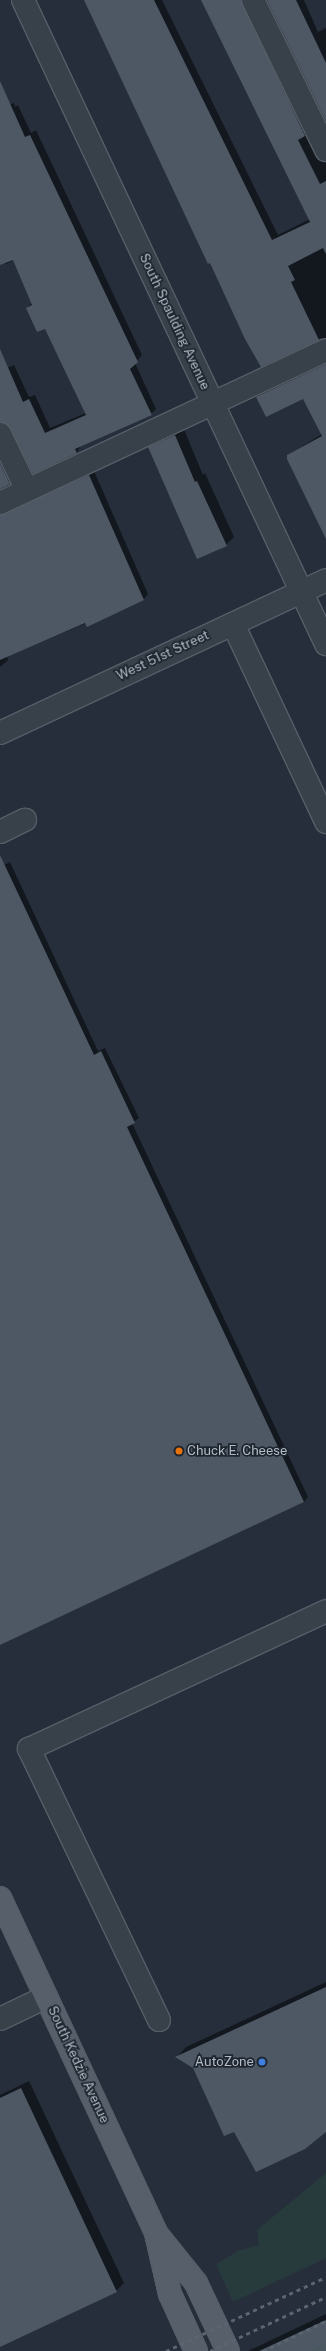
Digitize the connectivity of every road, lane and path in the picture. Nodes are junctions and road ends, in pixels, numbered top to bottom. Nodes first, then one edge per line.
1 (23, 0) edge
2 (253, 0) edge
3 (326, 150) edge
4 (326, 350) edge
5 (213, 403) junction
6 (0, 434) edge
7 (27, 490) junction
8 (0, 503) edge
9 (326, 580) edge
10 (302, 591) junction
11 (233, 624) junction
12 (326, 644) edge
13 (0, 733) edge
14 (25, 820) dead end
15 (326, 822) edge
16 (0, 832) edge
17 (326, 1611) edge
18 (0, 1898) edge
19 (46, 1997) junction
20 (0, 2019) edge
21 (159, 2020) dead end
22 (156, 2233) junction
23 (326, 2345) edge
24 (196, 2351) edge
25 (228, 2351) edge
26 (312, 2351) edge

1 - 5 street, South Spaulding Avenue
2 - 3 street
4 - 5 street
5 - 7 street
5 - 10 street, South Spaulding Avenue
6 - 7 street
7 - 8 street
9 - 10 street, West 51st Street
10 - 11 street, West 51st Street
10 - 12 street, South Spaulding Avenue
11 - 13 street, West 51st Street
11 - 15 street
14 - 16 street
17 - 21 street
18 - 19 main road, South Kedzie Avenue
19 - 20 street
19 - 22 main road, South Kedzie Avenue
22 - 24 main road, South Kedzie Avenue
22 - 25 main road, South Kedzie Avenue
23 - 26 path

